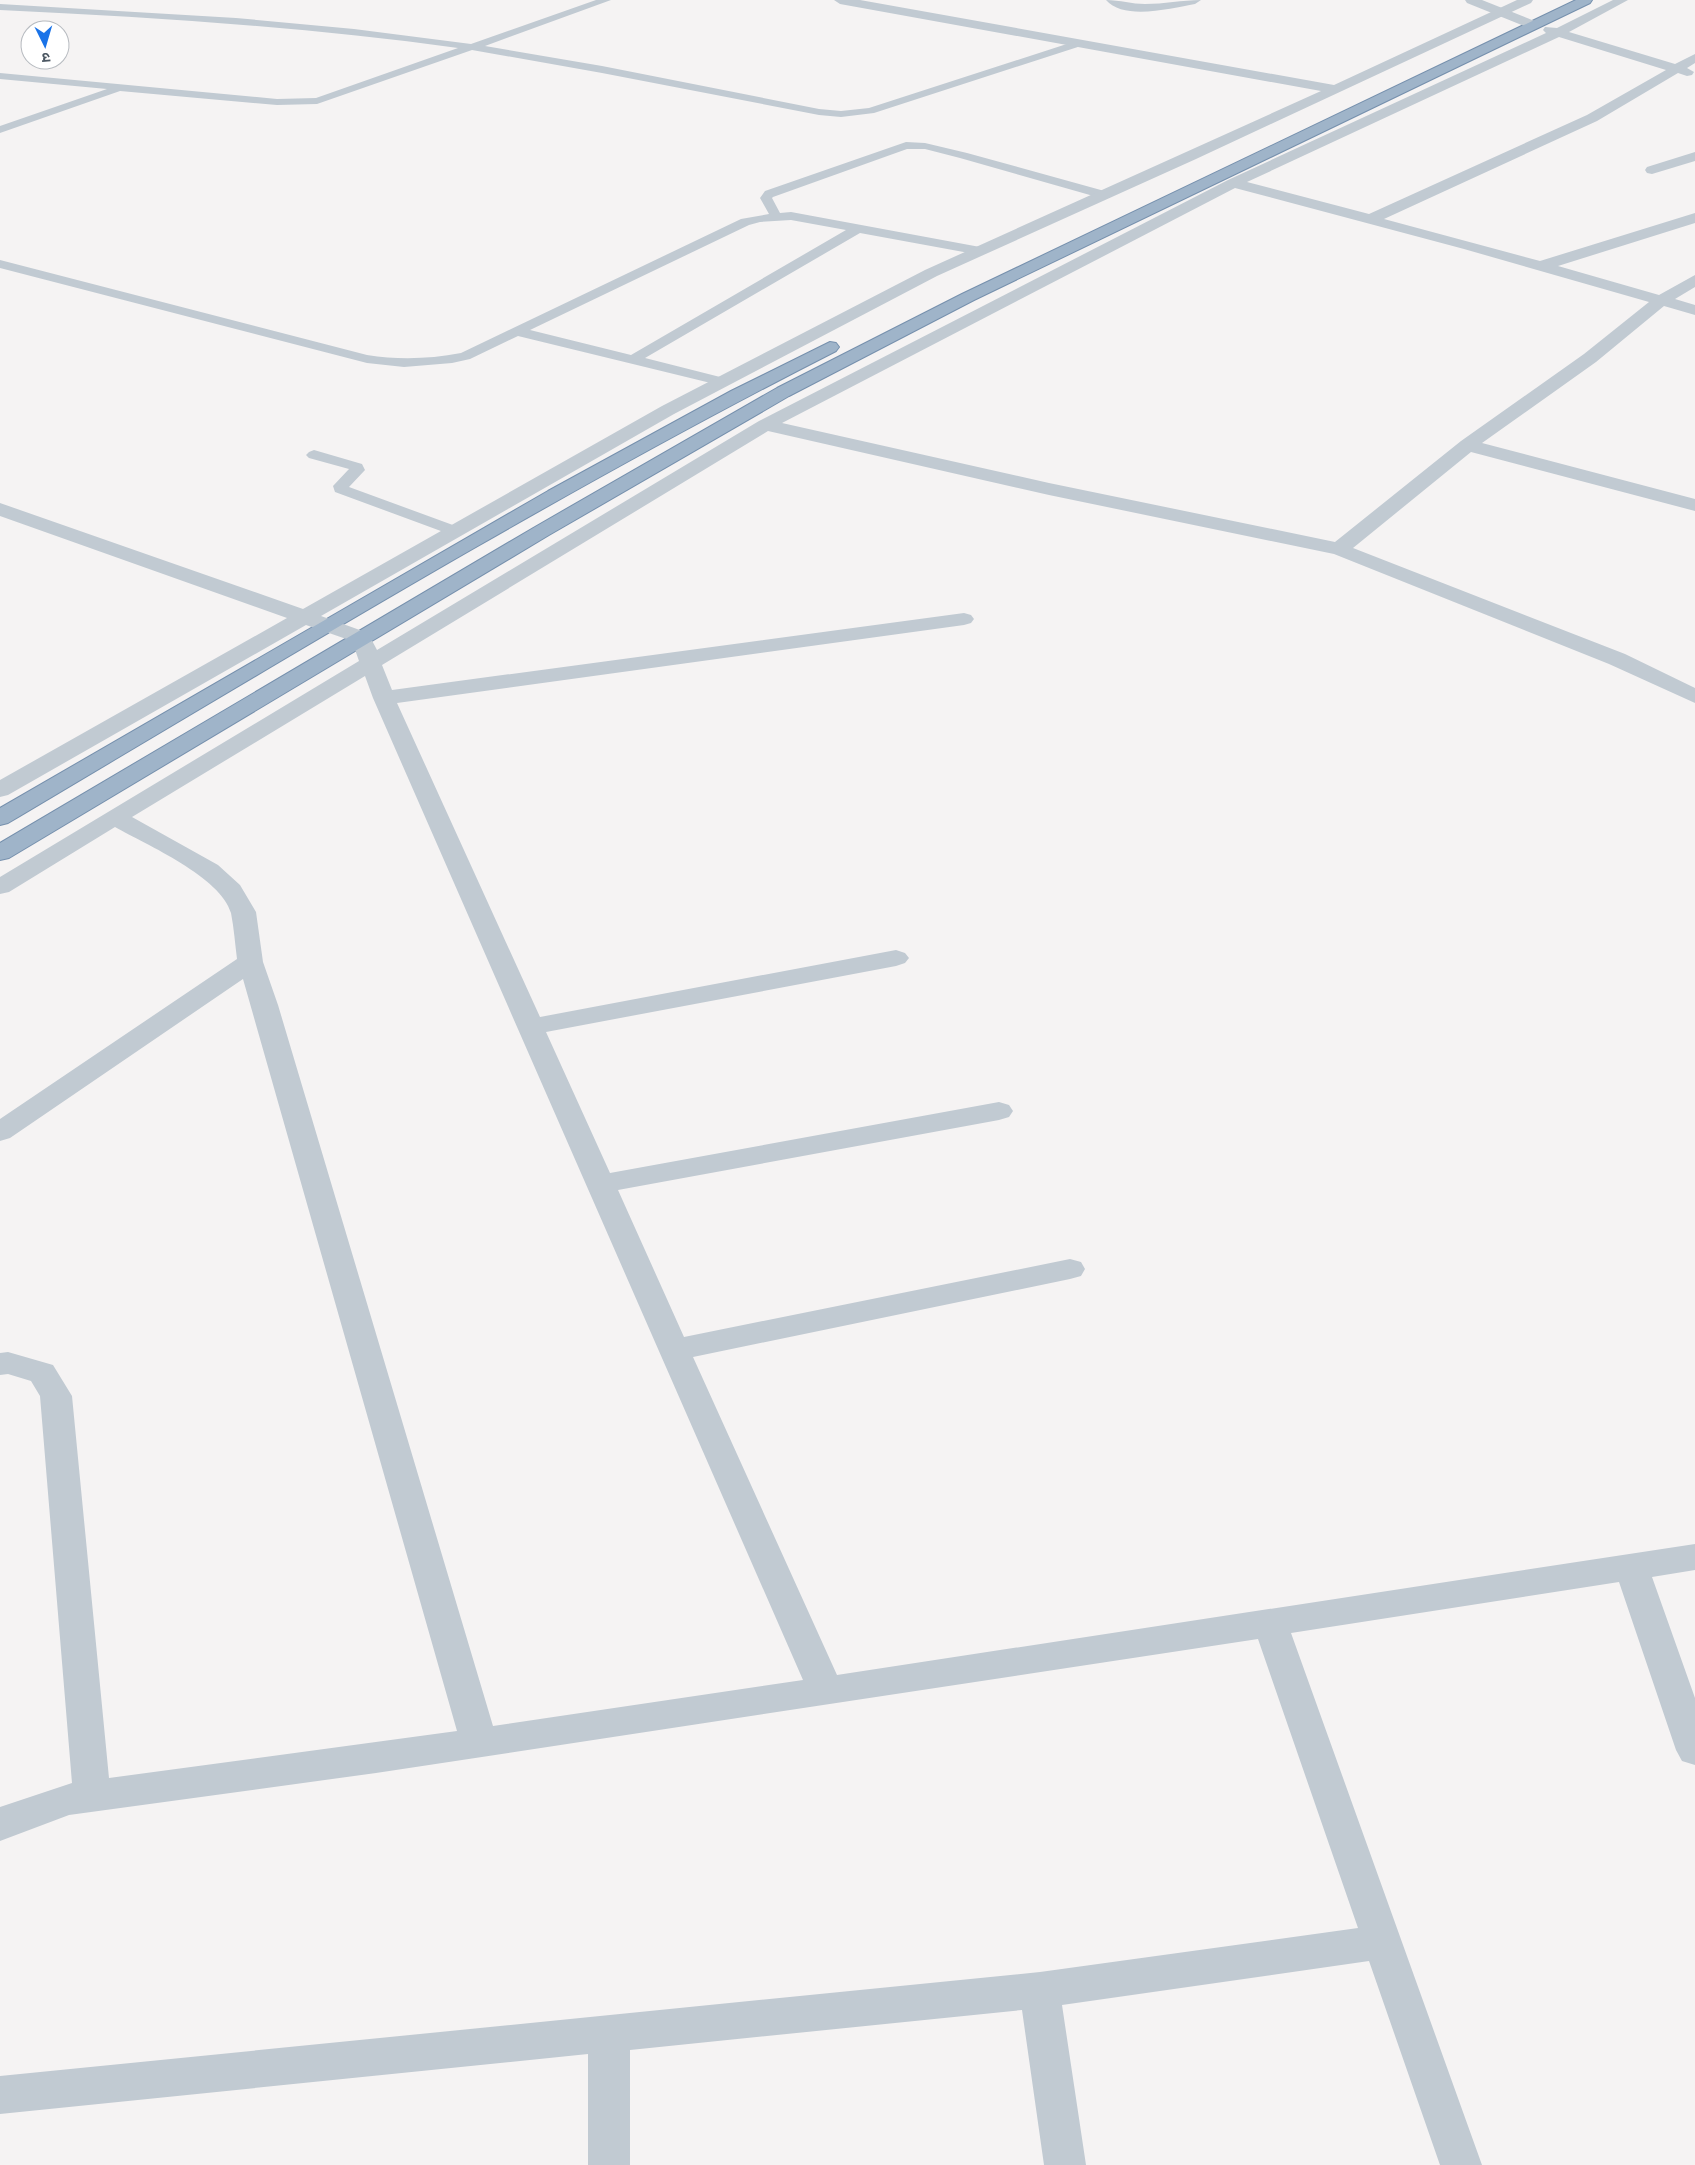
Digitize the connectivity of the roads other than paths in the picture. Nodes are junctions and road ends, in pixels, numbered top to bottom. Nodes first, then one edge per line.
1 (606, 0) edge
2 (840, 0) edge
3 (1112, 0) edge
4 (1195, 0) edge
5 (1471, 0) edge
6 (1527, 0) edge
7 (1586, 0) edge
8 (1622, 0) edge
9 (0, 7) edge
10 (1539, 8) dead end
11 (1507, 16) junction
12 (1533, 25) junction
13 (1557, 33) junction
14 (1080, 43) junction
15 (471, 47) junction
16 (1695, 58) edge
17 (1676, 68) junction
18 (1695, 74) edge
19 (0, 76) edge
20 (124, 87) junction
21 (1335, 89) junction
22 (0, 130) edge
23 (1695, 156) edge
24 (1652, 170) dead end
25 (1233, 183) junction
26 (1104, 195) junction
27 (776, 216) junction
28 (1695, 218) edge
29 (1371, 219) junction
30 (857, 229) junction
31 (1054, 236) dead end
32 (980, 251) junction
33 (0, 264) edge
34 (1541, 266) junction
35 (1695, 280) edge
36 (1660, 301) junction
37 (1695, 310) edge
38 (516, 331) junction
39 (843, 340) dead end
40 (632, 360) junction
41 (723, 382) junction
42 (765, 425) junction
43 (1468, 445) junction
44 (314, 455) dead end
45 (1695, 505) edge
46 (0, 509) edge
47 (454, 531) junction
48 (1339, 548) junction
49 (303, 617) junction
50 (964, 619) dead end
51 (328, 625) junction
52 (362, 637) junction
53 (372, 664) junction
54 (1695, 696) edge
55 (384, 698) junction
56 (0, 790) edge
57 (0, 818) edge
58 (116, 818) junction
59 (0, 852) edge
60 (0, 888) edge
61 (896, 958) dead end
62 (250, 962) junction
63 (531, 1028) junction
64 (998, 1111) dead end
65 (0, 1132) edge
66 (600, 1184) junction
67 (1070, 1269) dead end
68 (675, 1350) junction
69 (0, 1364) edge
70 (1695, 1557) edge
71 (1631, 1567) junction
72 (1270, 1623) junction
73 (826, 1690) junction
74 (479, 1742) junction
75 (1695, 1750) edge
76 (92, 1796) junction
77 (0, 1825) edge
78 (1383, 1942) junction
79 (1040, 1990) junction
80 (609, 2034) junction
81 (0, 2095) edge
82 (609, 2165) edge
83 (1065, 2165) edge
84 (1462, 2165) edge

1 - 15 lane
2 - 14 street
3 - 4 street
5 - 11 street
6 - 11 street
7 - 12 highway
8 - 13 street
9 - 15 lane
10 - 11 highway
11 - 12 street
11 - 21 street
11 - 31 highway
12 - 13 street
12 - 52 highway
13 - 17 street
13 - 25 street
14 - 15 lane
14 - 21 street
15 - 20 lane
16 - 17 street
17 - 18 street
17 - 29 street
19 - 20 lane
20 - 22 lane
21 - 26 street
23 - 24 street
25 - 29 street
25 - 42 street
26 - 27 lane
26 - 32 street
27 - 30 lane
27 - 38 lane
28 - 34 street
29 - 34 street
30 - 32 lane
30 - 40 lane
32 - 41 street
33 - 38 lane
34 - 36 street
35 - 36 street
36 - 37 street
36 - 43 street
38 - 40 lane
39 - 51 highway
40 - 41 lane
41 - 47 street
42 - 48 street
42 - 53 street
43 - 45 street
43 - 48 street
44 - 47 lane
46 - 49 street
47 - 49 street
48 - 54 street
49 - 51 street
49 - 56 street
50 - 55 street
51 - 52 street
51 - 57 highway
52 - 53 street
52 - 59 highway
53 - 55 street
53 - 58 street
55 - 63 street
58 - 60 street
58 - 62 street
61 - 63 street
62 - 65 street
62 - 74 street
63 - 66 street
64 - 66 street
66 - 68 street
67 - 68 street
68 - 73 street
69 - 76 street
70 - 71 street
71 - 72 street
71 - 75 street
72 - 73 street
72 - 78 street
73 - 74 street
74 - 76 street
76 - 77 street
78 - 79 street
78 - 84 street
79 - 80 street
79 - 83 street
80 - 81 street
80 - 82 street

